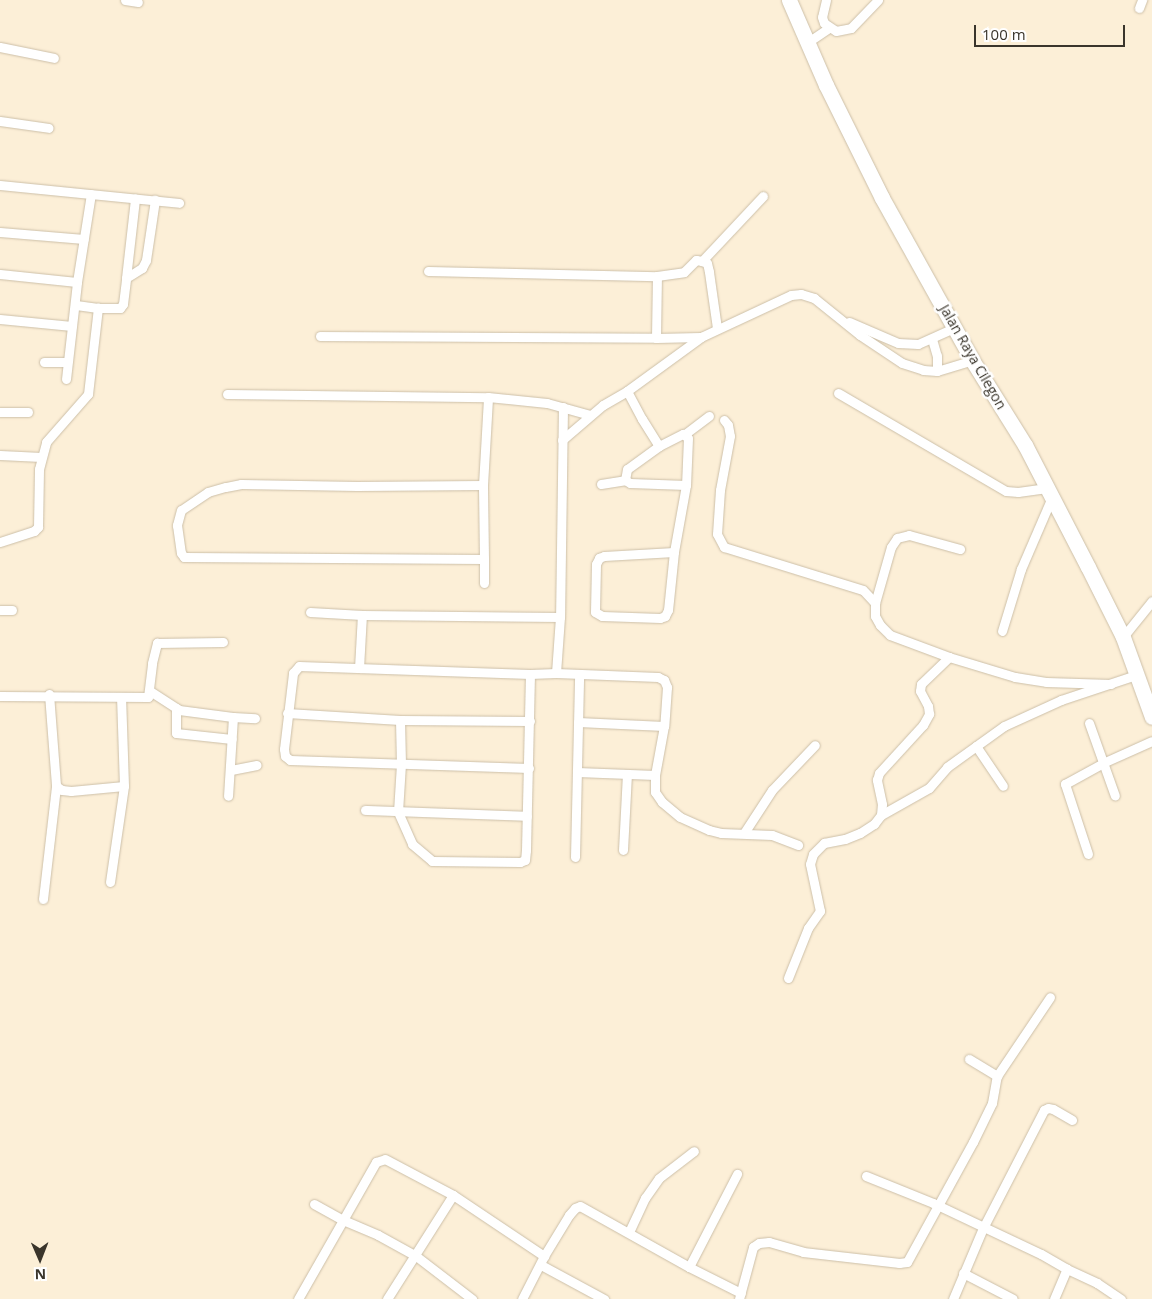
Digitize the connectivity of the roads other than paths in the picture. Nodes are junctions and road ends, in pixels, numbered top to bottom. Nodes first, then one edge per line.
1 (125, 0) edge
2 (789, 0) edge
3 (826, 0) edge
4 (878, 0) edge
5 (138, 2) dead end
6 (829, 28) junction
7 (808, 42) junction
8 (0, 47) edge
9 (54, 58) dead end
10 (0, 121) edge
11 (49, 128) dead end
12 (0, 185) edge
13 (90, 194) junction
14 (763, 196) dead end
15 (135, 198) junction
16 (156, 200) junction
17 (179, 203) dead end
18 (0, 232) edge
19 (84, 239) junction
20 (702, 261) junction
21 (428, 271) dead end
22 (0, 274) edge
23 (657, 276) junction
24 (126, 278) junction
25 (77, 282) junction
26 (76, 305) junction
27 (98, 308) junction
28 (0, 319) edge
29 (842, 319) junction
30 (72, 326) junction
31 (956, 327) junction
32 (717, 328) junction
33 (320, 336) dead end
34 (701, 337) junction
35 (656, 338) junction
36 (932, 339) junction
37 (972, 360) junction
38 (44, 362) dead end
39 (66, 362) junction
40 (937, 370) junction
41 (66, 379) dead end
42 (627, 391) junction
43 (227, 394) dead end
44 (838, 394) dead end
45 (488, 396) junction
46 (563, 407) junction
47 (0, 412) edge
48 (28, 412) dead end
49 (590, 415) junction
50 (709, 416) dead end
51 (724, 420) dead end
52 (685, 434) junction
53 (562, 440) junction
54 (659, 446) junction
55 (0, 455) edge
56 (41, 457) junction
57 (625, 480) junction
58 (601, 484) dead end
59 (686, 485) junction
60 (483, 486) junction
61 (1049, 493) junction
62 (0, 542) edge
63 (960, 550) dead end
64 (674, 552) junction
65 (484, 559) junction
66 (484, 583) dead end
67 (1152, 601) edge
68 (875, 603) junction
69 (0, 610) edge
70 (12, 610) dead end
71 (310, 612) dead end
72 (362, 615) junction
73 (560, 617) junction
74 (1002, 631) dead end
75 (1123, 637) junction
76 (223, 642) dead end
77 (949, 658) junction
78 (359, 668) junction
79 (556, 673) junction
80 (530, 674) junction
81 (579, 674) junction
82 (1136, 675) junction
83 (1111, 684) junction
84 (150, 691) junction
85 (49, 694) junction
86 (0, 696) edge
87 (121, 697) junction
88 (176, 708) junction
89 (287, 713) junction
90 (233, 717) junction
91 (1152, 717) edge
92 (255, 718) dead end
93 (400, 720) junction
94 (530, 721) junction
95 (578, 722) junction
96 (1089, 723) dead end
97 (664, 726) junction
98 (232, 739) junction
99 (1152, 741) edge
100 (816, 745) dead end
101 (976, 746) junction
102 (1104, 762) junction
103 (401, 764) junction
104 (257, 765) dead end
105 (529, 768) junction
106 (231, 770) junction
107 (577, 772) junction
108 (627, 774) junction
109 (655, 775) junction
110 (56, 786) junction
111 (124, 786) junction
112 (1003, 786) dead end
113 (228, 796) dead end
114 (1115, 796) dead end
115 (365, 810) dead end
116 (398, 812) junction
117 (880, 815) junction
118 (527, 816) junction
119 (744, 833) junction
120 (798, 845) dead end
121 (623, 850) dead end
122 (1088, 854) dead end
123 (575, 857) dead end
124 (110, 882) dead end
125 (43, 899) dead end
126 (788, 978) dead end
127 (1050, 997) dead end
128 (969, 1059) dead end
129 (997, 1076) junction
130 (1072, 1120) dead end
131 (694, 1151) dead end
132 (737, 1174) dead end
133 (866, 1176) dead end
134 (453, 1195) junction
135 (314, 1204) dead end
136 (940, 1207) junction
137 (343, 1220) junction
138 (983, 1228) junction
139 (629, 1232) junction
140 (416, 1256) junction
141 (544, 1256) junction
142 (541, 1265) junction
143 (689, 1267) junction
144 (1067, 1269) junction
145 (963, 1274) junction
146 (740, 1296) edge
147 (298, 1299) edge
148 (387, 1299) edge
149 (472, 1299) edge
150 (522, 1299) edge
151 (604, 1299) edge
152 (953, 1299) edge
153 (1013, 1299) edge
154 (1054, 1299) edge
155 (1121, 1299) edge

1 - 5 street
2 - 7 highway, Jalan Raya Cilegon
3 - 6 street
4 - 6 street
6 - 7 street
7 - 31 highway, Jalan Raya Cilegon
8 - 9 street
10 - 11 street
12 - 13 street
13 - 15 street
13 - 19 street
14 - 20 street
15 - 16 street
15 - 24 street
16 - 17 street
16 - 24 street
18 - 19 street
19 - 25 street
20 - 23 street
20 - 32 street
21 - 23 street
22 - 25 street
23 - 35 street
24 - 27 street
25 - 26 street
26 - 27 street
26 - 30 street
27 - 56 street
28 - 30 street
29 - 32 street
29 - 36 street
29 - 40 street
30 - 39 street
31 - 36 street
31 - 37 highway, Jalan Raya Cilegon
32 - 34 street
33 - 35 street
34 - 35 street
34 - 42 street
36 - 40 street
37 - 40 street
37 - 61 highway, Jalan Raya Cilegon
38 - 39 street
39 - 41 street
42 - 49 street
42 - 54 street
43 - 45 street
44 - 61 street
45 - 46 street
45 - 60 street
46 - 49 street
46 - 53 street
47 - 48 street
49 - 53 street
50 - 52 street
51 - 68 street
52 - 54 street
52 - 59 street
53 - 73 street
54 - 57 street
55 - 56 street
56 - 62 street
57 - 58 street
57 - 59 street
59 - 64 street
60 - 65 street
60 - 65 street
61 - 74 street
61 - 75 highway, Jalan Raya Cilegon
63 - 68 street
64 - 64 street
65 - 66 street
67 - 75 street
68 - 77 street
69 - 70 street
71 - 72 street
72 - 73 street
72 - 78 street
73 - 79 street
75 - 82 highway, Jalan Raya Cilegon
76 - 84 street
77 - 83 street
77 - 117 street
78 - 80 street
78 - 89 street
79 - 80 street
79 - 81 street
80 - 94 street
81 - 95 street
81 - 97 street
82 - 83 street
82 - 91 highway, Jalan Raya Cilegon
83 - 101 street
84 - 87 street
84 - 88 street
85 - 86 street
85 - 87 street
85 - 110 street
87 - 111 street
88 - 90 street
88 - 98 street
89 - 93 street
89 - 103 street
90 - 92 street
90 - 98 street
93 - 94 street
93 - 103 street
94 - 105 street
95 - 97 street
95 - 107 street
96 - 102 street
97 - 109 street
98 - 106 street
99 - 102 street
100 - 119 street
101 - 112 street
101 - 117 street
102 - 114 street
102 - 122 street
103 - 105 street
103 - 116 street
104 - 106 street
105 - 118 street
106 - 113 street
107 - 108 street
107 - 123 street
108 - 109 street
108 - 121 street
109 - 119 street
110 - 111 street
110 - 125 street
111 - 124 street
115 - 116 street
116 - 118 street
116 - 118 street
117 - 126 street
119 - 120 street
127 - 129 street
128 - 129 street
129 - 136 street
130 - 138 street
131 - 139 street
132 - 143 street
133 - 136 street
134 - 137 street
134 - 140 street
134 - 141 street
135 - 137 street
136 - 138 street
136 - 146 street
137 - 140 street
137 - 147 street
138 - 144 street
138 - 145 street
139 - 141 street
139 - 143 street
140 - 148 street
140 - 149 street
141 - 142 street
142 - 150 street
142 - 151 street
143 - 146 street
144 - 154 street
144 - 155 street
145 - 152 street
145 - 153 street

